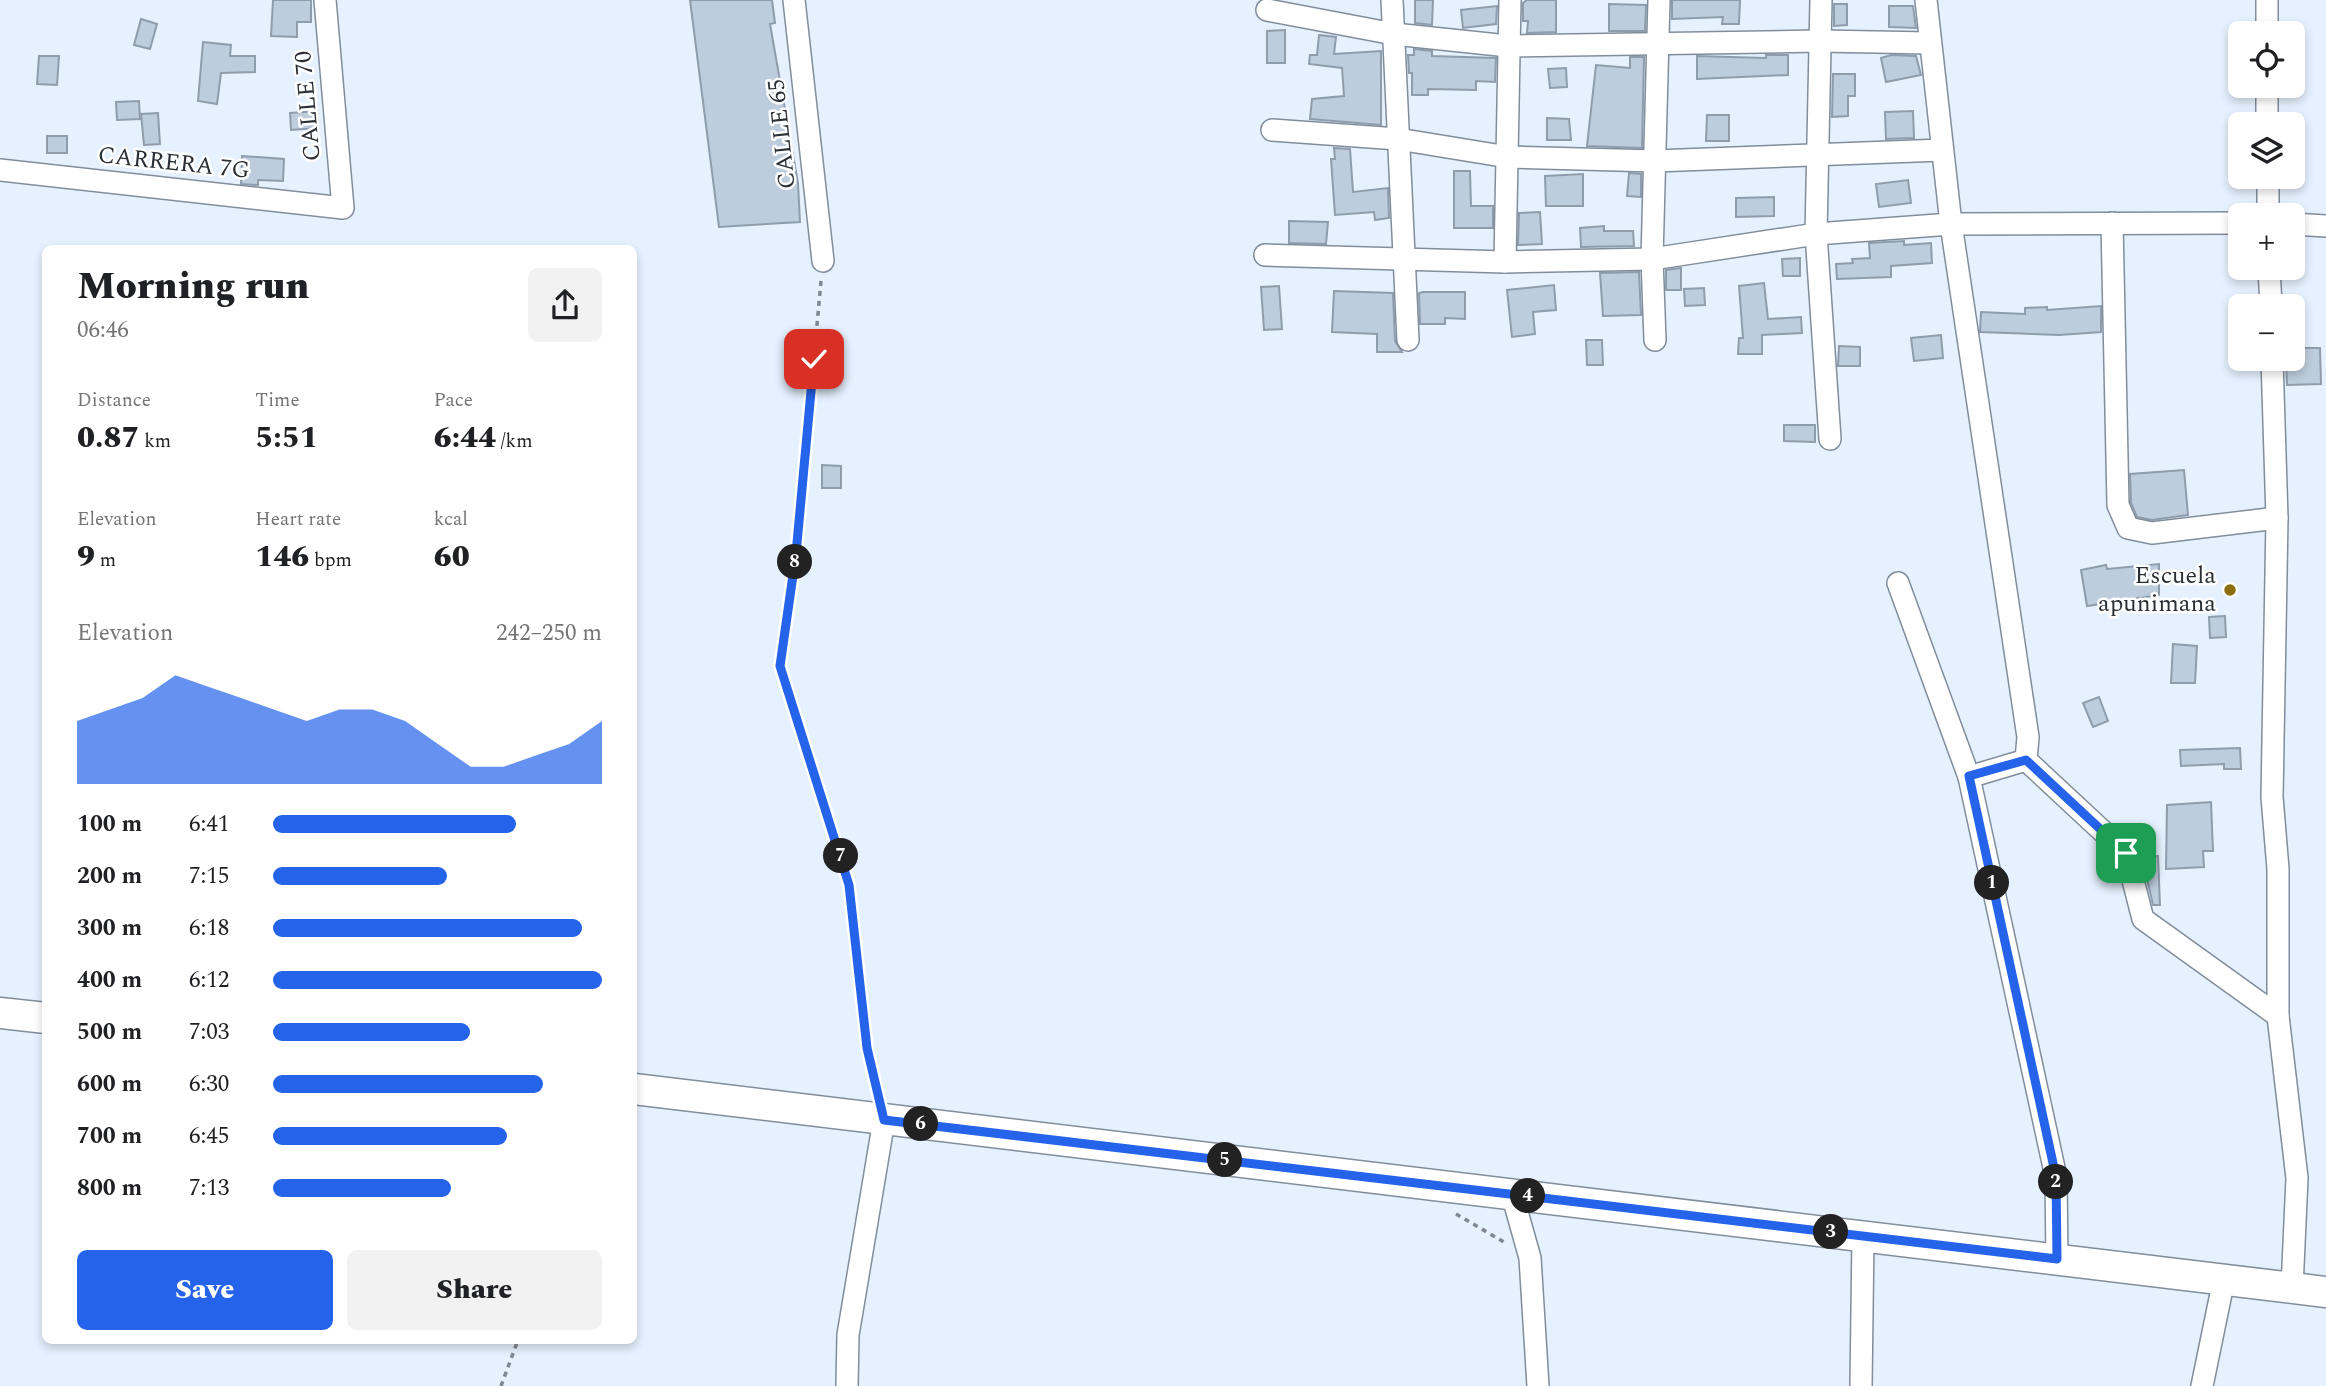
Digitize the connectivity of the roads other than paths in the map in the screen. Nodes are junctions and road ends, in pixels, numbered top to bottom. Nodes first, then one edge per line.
1 (325, 0) edge
2 (794, 0) edge
3 (1392, 0) edge
4 (1510, 0) edge
5 (1659, 0) edge
6 (1821, 0) edge
7 (1926, 0) edge
8 (2267, 0) edge
9 (1267, 10) dead end
10 (2267, 21) edge
11 (1394, 34) junction
12 (1820, 41) junction
13 (1930, 43) junction
14 (1658, 44) junction
15 (1508, 46) junction
16 (1272, 130) dead end
17 (1398, 139) junction
18 (1942, 150) junction
19 (1817, 154) junction
20 (1508, 157) junction
21 (1655, 161) junction
22 (0, 170) edge
23 (343, 208) joint
24 (2112, 223) junction
25 (2228, 223) edge
26 (1951, 224) junction
27 (2305, 225) edge
28 (2326, 226) edge
29 (1816, 234) junction
30 (1265, 255) dead end
31 (1403, 258) junction
32 (1651, 259) junction
33 (823, 261) road end
34 (1505, 261) junction
35 (1408, 340) dead end
36 (1655, 340) dead end
37 (2272, 371) edge
38 (1830, 439) dead end
39 (2277, 518) junction
40 (1898, 583) dead end
41 (2026, 760) junction
42 (1969, 776) junction
43 (0, 1013) edge
44 (2278, 1016) junction
45 (42, 1018) edge
46 (637, 1088) edge
47 (884, 1120) junction
48 (1512, 1194) junction
49 (1863, 1236) junction
50 (2057, 1259) junction
51 (2224, 1279) junction
52 (2292, 1288) junction
53 (2326, 1292) edge
54 (847, 1386) edge
55 (1538, 1386) edge
56 (1861, 1386) edge
57 (2202, 1386) edge

1 - 23 street, CALLE 70
2 - 33 street, CALLE 65
3 - 11 street
4 - 15 street
5 - 14 street
6 - 12 street
7 - 13 street
8 - 10 street
9 - 11 street
11 - 15 street
11 - 17 street
12 - 13 street
12 - 14 street
12 - 19 street
13 - 18 street
14 - 15 street
14 - 21 street
15 - 20 street
16 - 17 street
17 - 20 street
17 - 31 street
18 - 19 street
18 - 26 street
19 - 21 street
19 - 29 street
20 - 21 street
20 - 34 street
21 - 32 street
22 - 23 street, CARRERA 7G
24 - 25 street
24 - 26 street
24 - 39 street
26 - 29 street
26 - 41 street
27 - 28 street
29 - 32 street
29 - 38 street
30 - 31 street
31 - 34 street
31 - 35 street
32 - 34 street
32 - 36 street
37 - 39 street
39 - 44 street
40 - 42 street
41 - 42 street
41 - 44 street
42 - 50 street
43 - 45 main road
44 - 52 street
46 - 47 main road
47 - 48 main road
47 - 54 street
48 - 49 main road
48 - 55 street
49 - 50 main road
49 - 56 street
50 - 51 main road
51 - 52 main road
51 - 57 street
52 - 53 main road

